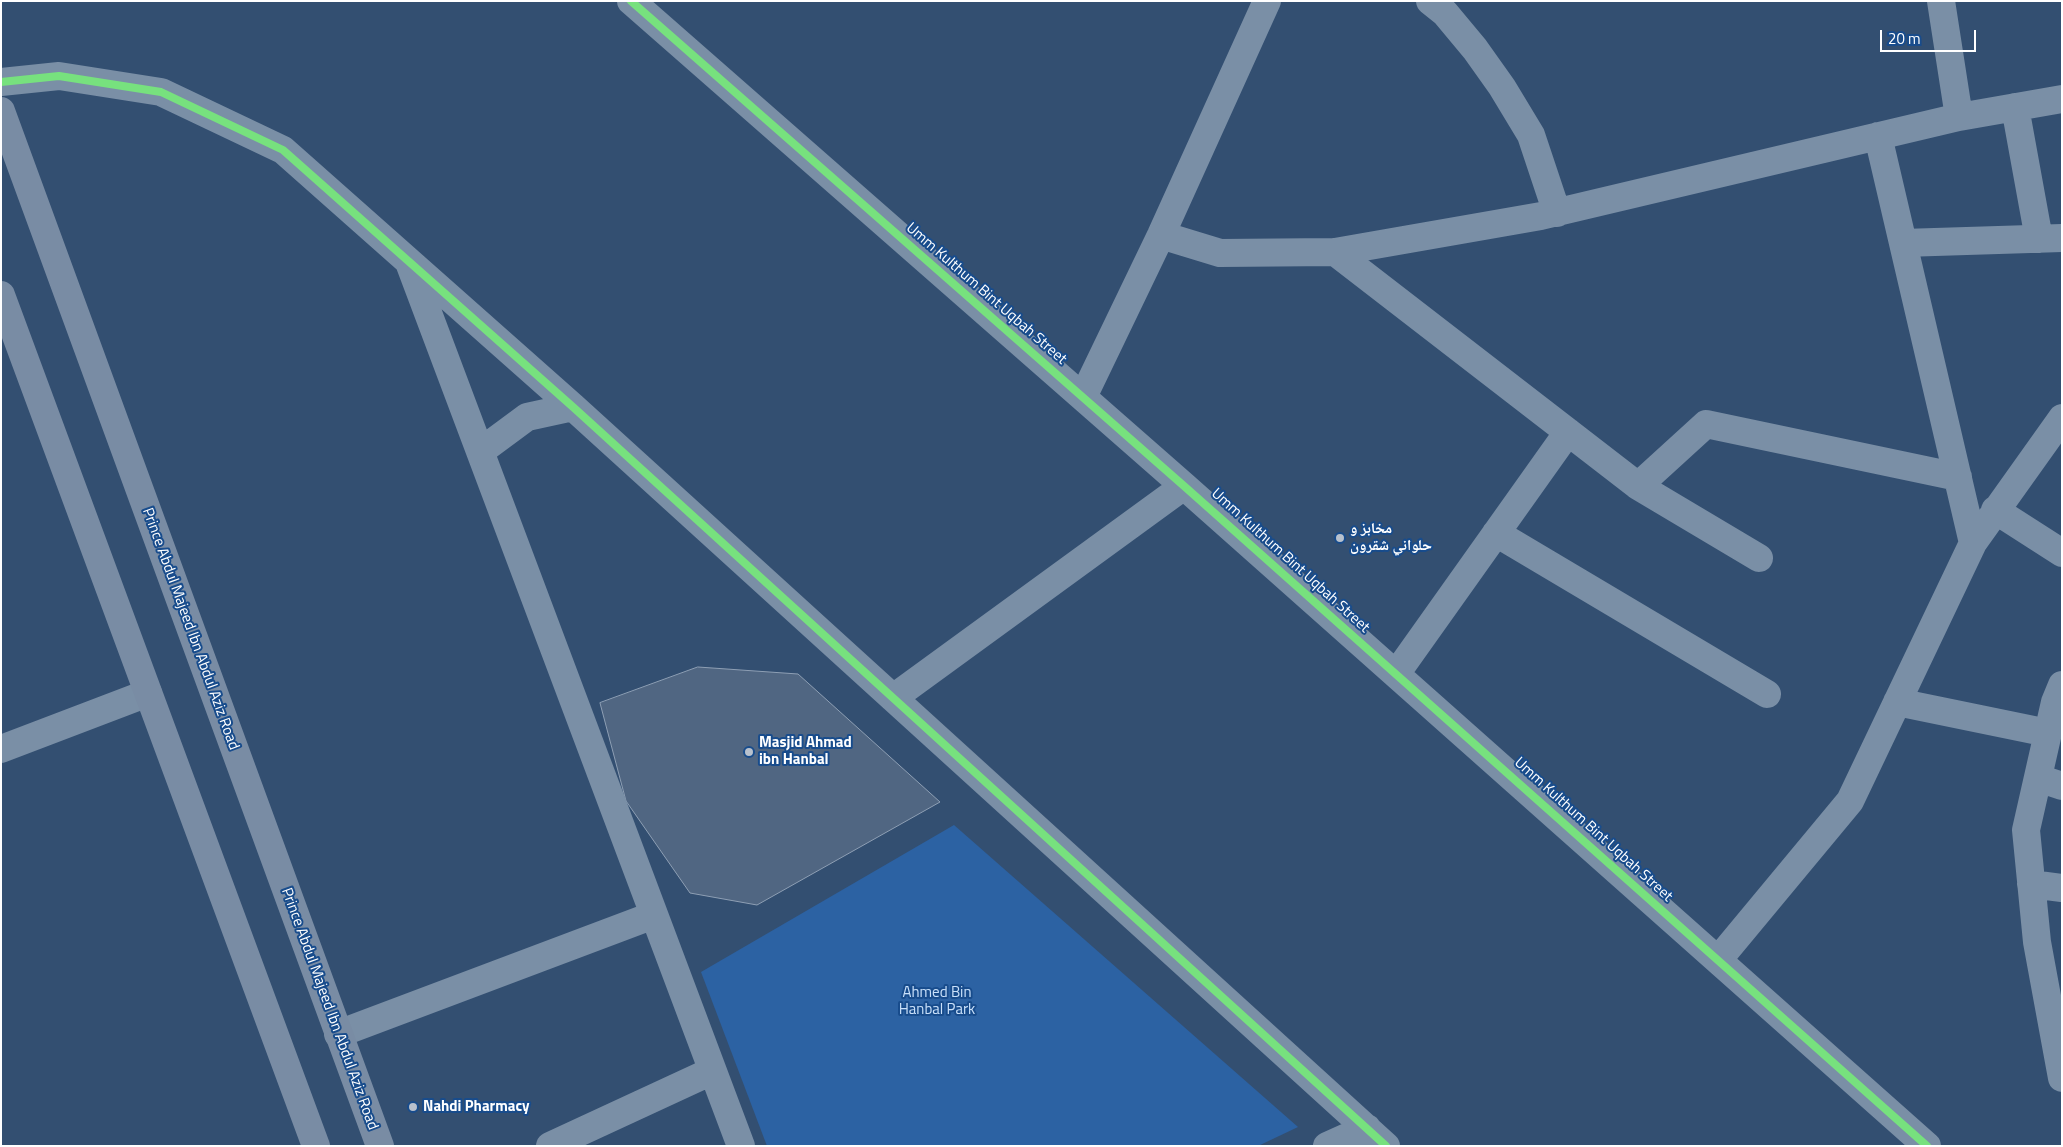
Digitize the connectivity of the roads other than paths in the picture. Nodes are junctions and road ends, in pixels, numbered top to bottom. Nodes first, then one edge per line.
1 (631, 1) edge
2 (1267, 1) edge
3 (1430, 1) edge
4 (1941, 1) edge
5 (1, 82) edge
6 (2062, 99) edge
7 (2015, 107) junction
8 (1, 111) edge
9 (1959, 117) junction
10 (1878, 136) junction
11 (1557, 213) junction
12 (1161, 235) junction
13 (2050, 239) edge
14 (1904, 243) junction
15 (1335, 252) junction
16 (409, 261) junction
17 (1, 295) edge
18 (1082, 397) junction
19 (573, 407) junction
20 (2062, 418) edge
21 (1568, 432) junction
22 (481, 451) junction
23 (1958, 477) junction
24 (1184, 486) junction
25 (1638, 486) junction
26 (1995, 510) junction
27 (1496, 533) junction
28 (1973, 543) junction
29 (2062, 553) edge
30 (1759, 558) dead end
31 (1396, 674) junction
32 (2062, 685) edge
33 (148, 693) junction
34 (1767, 694) dead end
35 (892, 698) junction
36 (1897, 702) junction
37 (2048, 733) junction
38 (1, 749) edge
39 (2050, 782) edge
40 (2031, 884) junction
41 (2062, 888) edge
42 (654, 915) junction
43 (1718, 960) junction
44 (2055, 1005) edge
45 (338, 1034) junction
46 (712, 1071) junction
47 (2062, 1078) edge
48 (1376, 1137) edge
49 (316, 1146) edge
50 (380, 1146) edge
51 (550, 1146) edge
52 (741, 1146) edge
53 (1327, 1146) edge
54 (1927, 1146) edge

1 - 18 street, Umm Kulthum Bint Uqbah Street
2 - 12 street
3 - 11 street
4 - 9 street
5 - 16 street
6 - 7 street
7 - 9 street
7 - 13 street
8 - 45 main road, Prince Abdul Majeed Ibn Abdul Aziz Road
9 - 10 street
10 - 11 street
10 - 14 street
11 - 15 street
12 - 15 street
12 - 18 street
13 - 14 street
14 - 23 street
15 - 21 street
16 - 19 street
16 - 22 street
17 - 33 main road
18 - 24 street, Umm Kulthum Bint Uqbah Street
19 - 22 street
19 - 35 street
20 - 26 street
21 - 25 street
21 - 27 street
22 - 42 street
23 - 25 street
23 - 28 street
24 - 31 street, Umm Kulthum Bint Uqbah Street
24 - 35 street
25 - 30 street
26 - 28 street
26 - 29 street
27 - 31 street
27 - 34 street
28 - 36 street
31 - 43 street, Umm Kulthum Bint Uqbah Street
32 - 37 street
33 - 38 street
33 - 49 main road
35 - 48 street
36 - 37 street
36 - 43 street
37 - 39 street
39 - 40 street
40 - 41 street
40 - 44 street
42 - 45 street
42 - 46 street
43 - 54 street, Umm Kulthum Bint Uqbah Street
44 - 47 street
45 - 50 main road, Prince Abdul Majeed Ibn Abdul Aziz Road
46 - 51 street
46 - 52 street
48 - 53 street

